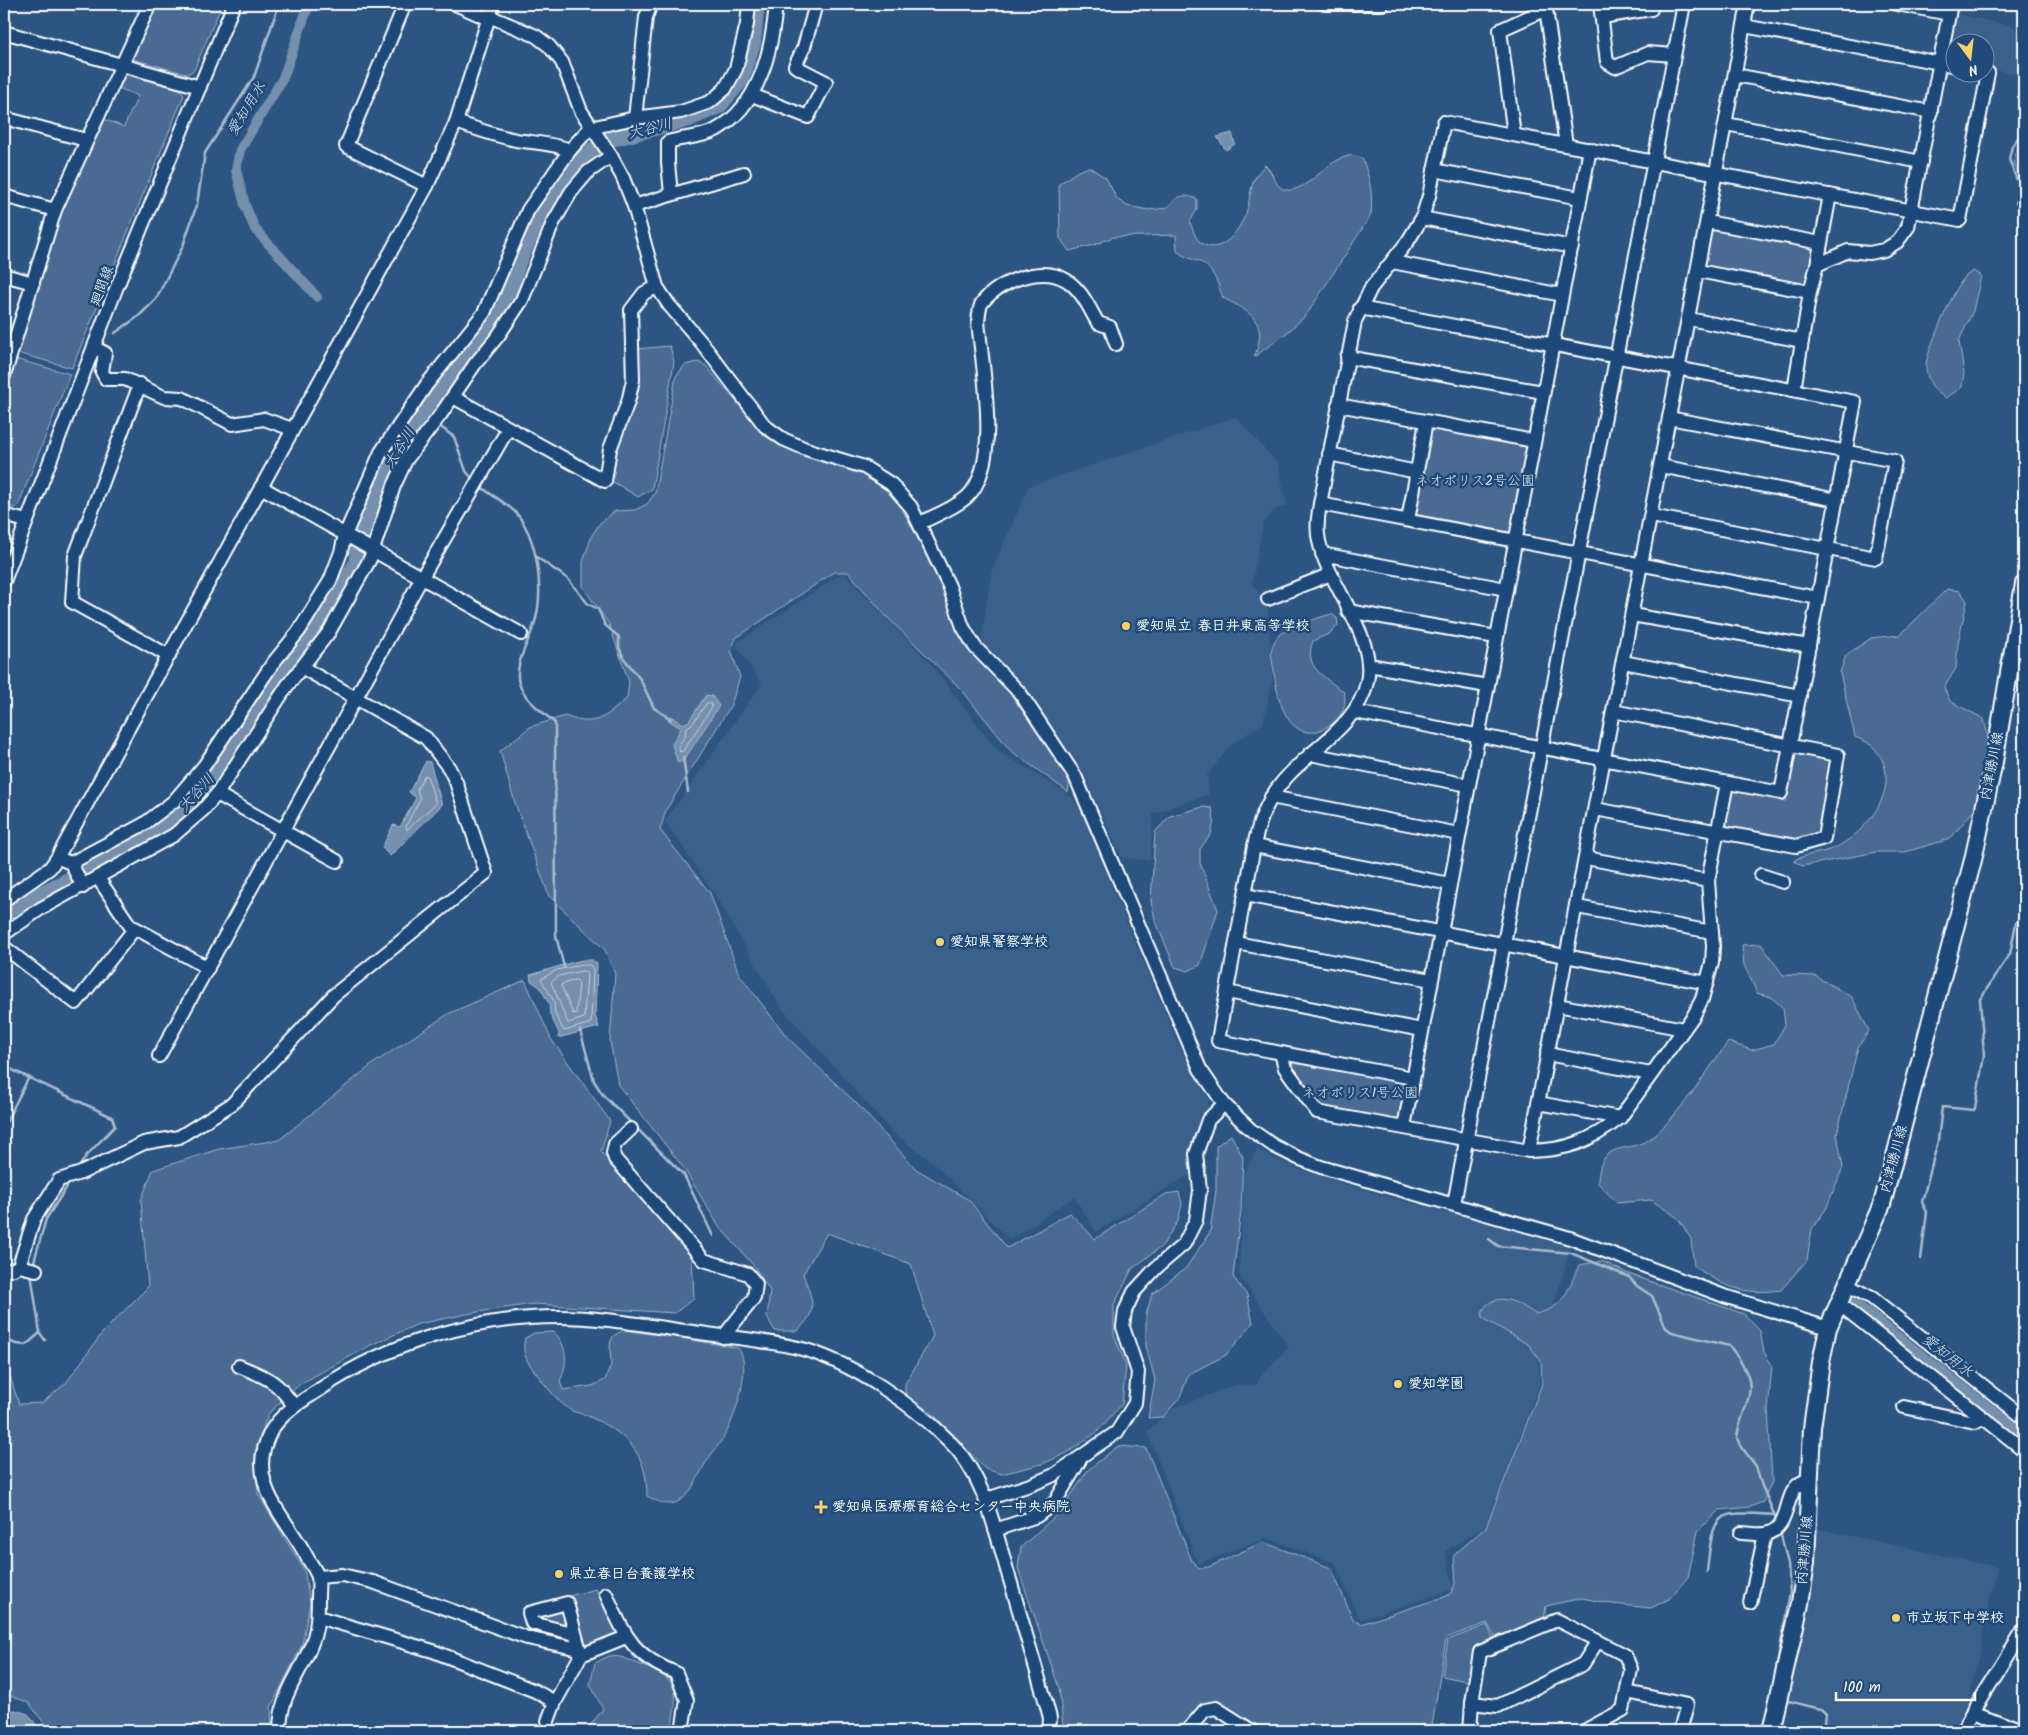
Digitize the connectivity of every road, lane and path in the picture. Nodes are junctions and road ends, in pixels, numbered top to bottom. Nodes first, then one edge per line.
1 (150, 4) edge
2 (234, 4) edge
3 (405, 4) edge
4 (455, 4) edge
5 (494, 4) edge
6 (651, 4) edge
7 (749, 4) edge
8 (776, 4) edge
9 (816, 4) edge
10 (1325, 4) edge
11 (1382, 4) edge
12 (1652, 4) edge
13 (1684, 4) edge
14 (1748, 4) edge
15 (1900, 4) edge
16 (1950, 9) edge
17 (1601, 10) edge
18 (489, 18) junction
19 (1744, 26) junction
20 (4, 32) edge
21 (1674, 55) junction
22 (1940, 63) junction
23 (122, 64) junction
24 (1946, 64) edge
25 (1735, 75) junction
26 (1986, 82) edge
27 (200, 87) junction
28 (752, 96) junction
29 (1931, 112) junction
30 (4, 118) edge
31 (635, 118) junction
32 (456, 122) junction
33 (1726, 124) junction
34 (590, 128) junction
35 (1514, 135) junction
36 (86, 140) junction
37 (1566, 145) junction
38 (1590, 149) junction
39 (570, 150) junction
40 (609, 154) junction
41 (1654, 161) junction
42 (1921, 162) junction
43 (1434, 170) junction
44 (744, 173) dead end
45 (1716, 173) junction
46 (427, 186) junction
47 (671, 194) junction
48 (1830, 195) junction
49 (4, 196) edge
50 (1580, 198) junction
51 (634, 206) junction
52 (55, 210) junction
53 (1912, 211) junction
54 (1422, 218) junction
55 (1707, 222) junction
56 (1821, 243) junction
57 (1572, 247) junction
58 (1392, 262) junction
59 (1817, 265) junction
60 (1698, 271) junction
61 (4, 275) edge
62 (33, 283) junction
63 (657, 287) junction
64 (1810, 292) junction
65 (1562, 295) junction
66 (1360, 308) junction
67 (1689, 320) junction
68 (1802, 342) junction
69 (1116, 344) dead end
70 (1552, 344) junction
71 (94, 348) junction
72 (8, 354) edge
73 (1616, 356) junction
74 (1347, 357) junction
75 (1678, 369) junction
76 (4, 376) edge
77 (140, 384) junction
78 (1794, 390) junction
79 (1543, 392) junction
80 (453, 397) junction
81 (1338, 405) junction
82 (1669, 418) junction
83 (1426, 422) junction
84 (292, 429) junction
85 (508, 430) junction
86 (1534, 441) junction
87 (1846, 453) junction
88 (1329, 454) junction
89 (1660, 466) junction
90 (1417, 472) junction
91 (261, 487) junction
92 (1837, 500) junction
93 (1320, 504) junction
94 (4, 515) edge
95 (1651, 516) junction
96 (1408, 520) junction
97 (26, 521) junction
98 (920, 523) junction
99 (346, 536) junction
100 (1515, 540) junction
101 (1827, 549) junction
102 (373, 551) junction
103 (1578, 553) junction
104 (1322, 554) junction
105 (1641, 564) junction
106 (1331, 574) junction
107 (421, 579) junction
108 (4, 581) edge
109 (2024, 584) edge
110 (1506, 589) junction
111 (1818, 598) junction
112 (1268, 600) dead end
113 (1348, 611) junction
114 (1632, 615) junction
115 (521, 634) dead end
116 (1496, 638) junction
117 (2020, 639) edge
118 (1809, 646) junction
119 (169, 656) junction
120 (1623, 662) junction
121 (1369, 665) junction
122 (303, 668) junction
123 (1487, 686) junction
124 (1800, 696) junction
125 (356, 699) junction
126 (1613, 711) junction
127 (1355, 712) junction
128 (1478, 736) junction
129 (1790, 745) junction
130 (1541, 748) junction
131 (1310, 754) junction
132 (1604, 760) junction
133 (1727, 783) junction
134 (1468, 785) junction
135 (217, 794) junction
136 (1271, 798) junction
137 (1595, 809) junction
138 (284, 831) junction
139 (1718, 832) junction
140 (1459, 834) junction
141 (1254, 846) junction
142 (57, 858) junction
143 (1586, 858) junction
144 (337, 861) dead end
145 (71, 863) junction
146 (1761, 875) dead end
147 (98, 878) junction
148 (1708, 881) junction
149 (1783, 882) dead end
150 (1450, 884) junction
151 (83, 887) junction
152 (1245, 895) junction
153 (4, 900) edge
154 (1577, 907) junction
155 (133, 930) junction
156 (1440, 932) junction
157 (1712, 932) junction
158 (4, 934) edge
159 (1236, 943) junction
160 (1504, 944) junction
161 (4, 947) edge
162 (1567, 957) junction
163 (208, 968) junction
164 (1431, 980) junction
165 (1707, 983) junction
166 (1226, 992) junction
167 (1557, 1005) junction
168 (1684, 1029) junction
169 (1422, 1030) junction
170 (1281, 1053) junction
171 (1547, 1054) junction
172 (160, 1056) dead end
173 (1651, 1074) junction
174 (1413, 1078) junction
175 (1538, 1103) junction
176 (1224, 1104) junction
177 (1620, 1118) junction
178 (1404, 1127) junction
179 (631, 1129) dead end
180 (1467, 1139) junction
181 (1528, 1151) junction
182 (1454, 1204) junction
183 (4, 1271) edge
184 (1847, 1285) junction
185 (1839, 1304) junction
186 (1828, 1328) junction
187 (723, 1336) junction
188 (239, 1366) dead end
189 (294, 1406) junction
190 (1904, 1407) dead end
191 (1983, 1418) junction
192 (2024, 1418) edge
193 (2024, 1450) edge
194 (1082, 1456) junction
195 (1810, 1478) junction
196 (987, 1499) junction
197 (995, 1530) junction
198 (1741, 1532) dead end
199 (1765, 1534) junction
200 (318, 1577) junction
201 (606, 1594) dead end
202 (1750, 1602) dead end
203 (318, 1617) junction
204 (2024, 1630) edge
205 (575, 1634) dead end
206 (626, 1637) junction
207 (1597, 1642) junction
208 (580, 1652) junction
209 (1627, 1692) junction
210 (555, 1702) junction
211 (1472, 1703) junction
212 (1973, 1712) junction
213 (548, 1720) dead end
214 (280, 1731) edge
215 (682, 1731) edge
216 (1049, 1731) edge
217 (1187, 1731) edge
218 (1252, 1731) edge
219 (1470, 1731) edge
220 (1584, 1731) edge
221 (1680, 1731) edge
222 (1771, 1731) edge
223 (1961, 1731) edge
224 (2022, 1731) edge

1 - 23 street
2 - 27 street, 廻間線
3 - 46 street
4 - 18 street
5 - 18 street
6 - 31 street
7 - 31 street
8 - 28 street
9 - 28 street
10 - 11 street
12 - 17 street
13 - 21 street
14 - 19 street
15 - 16 street
16 - 22 street
17 - 21 street
18 - 32 street
18 - 34 street
19 - 22 street
19 - 25 street
20 - 23 street
21 - 41 street
22 - 24 street
22 - 29 street
23 - 27 street
23 - 36 street
25 - 29 street
25 - 33 street
26 - 53 street
27 - 71 street, 廻間線
28 - 47 street
29 - 42 street
30 - 36 street
31 - 34 street
32 - 39 street
32 - 46 street
33 - 42 street
33 - 45 street
34 - 39 street
34 - 40 street
35 - 37 street
35 - 37 street
35 - 43 street
36 - 52 street
37 - 38 street
38 - 41 street
38 - 50 street
39 - 99 street
40 - 51 street
40 - 80 street
41 - 45 street
41 - 73 street
42 - 53 street
43 - 50 street
43 - 54 street
44 - 47 street
45 - 48 street
45 - 55 street
46 - 84 street
47 - 51 street
48 - 53 street
48 - 56 street
49 - 52 street
50 - 57 street
51 - 63 street
52 - 62 street
53 - 59 street
54 - 57 street
54 - 58 street
55 - 56 street
55 - 60 street
56 - 59 street
57 - 65 street
58 - 65 street
58 - 66 street
59 - 64 street
60 - 64 street
60 - 67 street
61 - 62 street
62 - 72 street
63 - 85 street
63 - 98 street
64 - 68 street
65 - 70 street
66 - 70 street
66 - 74 street
67 - 68 street
67 - 75 street
68 - 78 street
69 - 98 street
70 - 73 street
70 - 79 street
71 - 77 street
71 - 97 street, 廻間線
72 - 76 street
73 - 75 street
73 - 103 street
74 - 79 street
74 - 81 street
75 - 78 street
75 - 82 street
77 - 84 street
77 - 119 street
78 - 87 street
79 - 86 street
80 - 85 street
80 - 102 street
81 - 83 street
81 - 88 street
82 - 87 street
82 - 89 street
83 - 86 street
83 - 90 street
84 - 91 street
85 - 107 street
86 - 100 street
87 - 92 street
87 - 101 street
88 - 90 street
88 - 93 street
89 - 92 street
89 - 95 street
90 - 96 street
91 - 99 street
91 - 119 street
92 - 101 street
93 - 96 street
93 - 104 street
94 - 97 street
95 - 101 street
95 - 105 street
96 - 100 street
97 - 108 street, 廻間線
98 - 176 street
99 - 102 street
99 - 145 street
100 - 103 street
100 - 110 street
101 - 111 street
102 - 107 street
102 - 122 street
103 - 105 street
103 - 130 street
104 - 106 street
104 - 110 street
105 - 111 street
105 - 114 street
106 - 112 street
106 - 113 street
107 - 115 street
107 - 125 street
109 - 117 main road, 内津勝川線
110 - 116 street
111 - 118 street
113 - 116 street
113 - 121 street
114 - 118 street
114 - 120 street
116 - 123 street
117 - 184 main road, 内津勝川線
118 - 124 street
119 - 142 street
120 - 124 street
120 - 126 street
121 - 123 street
121 - 127 street
122 - 125 street
122 - 135 street
123 - 128 street
124 - 129 street
125 - 138 street
125 - 183 street
126 - 129 street
126 - 132 street
127 - 128 street
127 - 131 street
128 - 130 street
128 - 134 street
129 - 133 street
129 - 139 street
130 - 132 street
130 - 160 street
131 - 134 street
131 - 136 street
132 - 133 street
132 - 137 street
133 - 139 street
134 - 140 street
135 - 138 street
135 - 147 street
136 - 140 street
136 - 141 street
137 - 139 street
137 - 143 street
138 - 144 street
138 - 163 street
139 - 148 street
140 - 150 street
141 - 150 street
141 - 152 street
142 - 145 street
142 - 153 street
143 - 148 street
143 - 154 street
145 - 151 street
146 - 149 street
147 - 151 street
147 - 155 street
148 - 157 street
150 - 156 street
151 - 158 street
152 - 156 street
152 - 159 street
154 - 157 street
154 - 162 street
155 - 161 street
155 - 163 street
156 - 160 street
156 - 164 street
157 - 165 street
159 - 164 street
159 - 166 street
160 - 162 street
160 - 180 street
162 - 165 street
162 - 167 street
163 - 172 street
164 - 169 street
165 - 168 street
166 - 169 street
166 - 170 street
167 - 168 street
167 - 171 street
168 - 173 street
169 - 174 street
170 - 174 street
170 - 178 street
171 - 173 street
171 - 175 street
173 - 177 street
174 - 178 street
175 - 177 street
175 - 181 street
176 - 182 street
176 - 194 street
177 - 181 street
178 - 180 street
179 - 187 street
180 - 181 street
180 - 182 street
182 - 186 street
184 - 185 main road, 内津勝川線
184 - 192 street
185 - 186 main road, 内津勝川線
185 - 191 street
186 - 195 main road, 内津勝川線
187 - 189 street
187 - 196 street
188 - 189 street
189 - 200 street
190 - 191 street
191 - 193 street
194 - 196 street
194 - 197 street
195 - 199 street
195 - 222 main road, 内津勝川線
196 - 197 street
197 - 216 street
198 - 199 street
199 - 202 street
200 - 203 street
200 - 208 street
201 - 206 street
203 - 210 street
203 - 214 street
204 - 212 street
205 - 208 street
206 - 208 street
206 - 215 street
207 - 209 street
207 - 211 street
207 - 211 street
208 - 210 street
209 - 220 street
209 - 221 street
210 - 213 street
211 - 219 street
212 - 223 street
212 - 224 street
217 - 218 street

